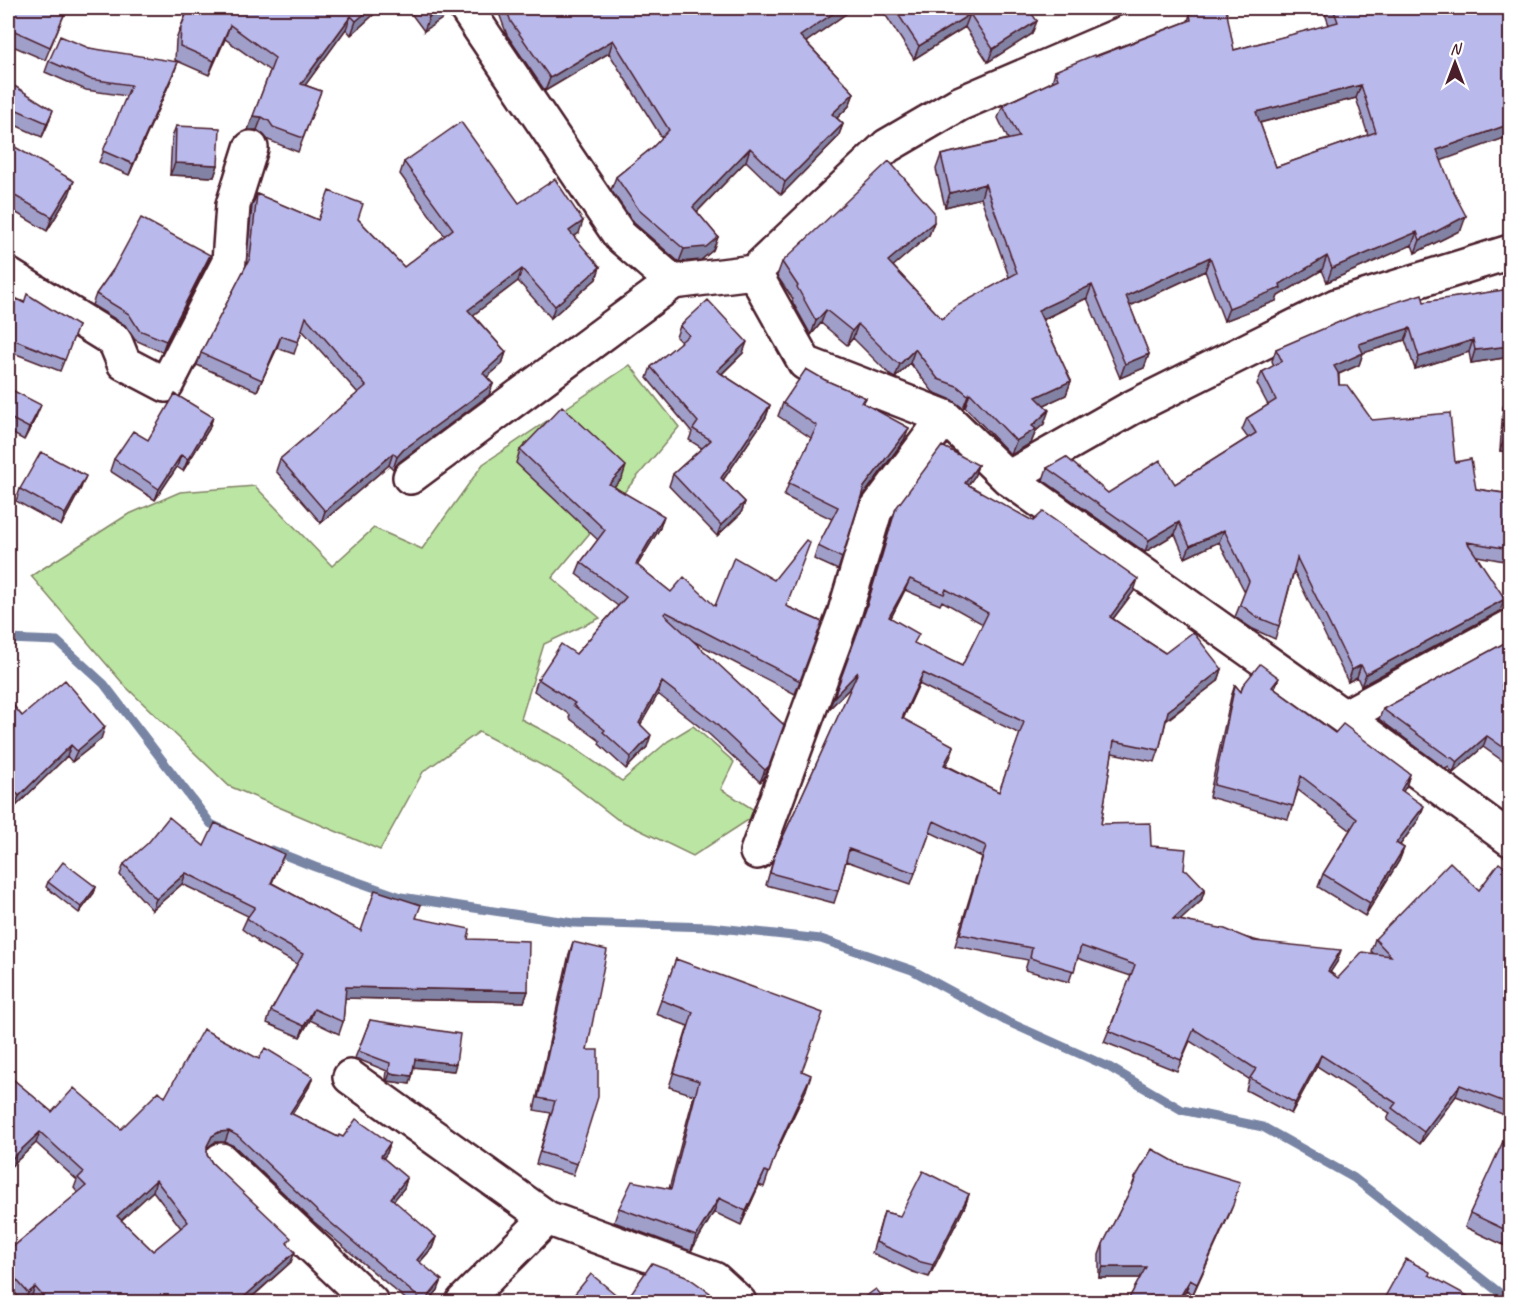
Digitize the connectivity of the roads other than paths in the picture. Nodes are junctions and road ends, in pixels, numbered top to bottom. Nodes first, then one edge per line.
1 (466, 8) edge
2 (1183, 8) edge
3 (251, 148) dead end
4 (1510, 252) edge
5 (754, 272) junction
6 (8, 275) edge
7 (673, 282) junction
8 (945, 417) junction
9 (410, 477) dead end
10 (1008, 478) junction
11 (1510, 627) edge
12 (1344, 717) junction
13 (1510, 839) edge
14 (757, 852) dead end
15 (350, 1077) dead end
16 (221, 1160) dead end
17 (547, 1218) junction
18 (371, 1302) edge
19 (463, 1302) edge
20 (739, 1302) edge

1 - 7 street
2 - 5 street
3 - 6 street
4 - 10 street
5 - 7 street
5 - 8 street
7 - 9 street
8 - 10 street
8 - 14 street
10 - 12 street
11 - 12 street
12 - 13 street
15 - 17 street
16 - 18 street
17 - 19 street
17 - 20 street

